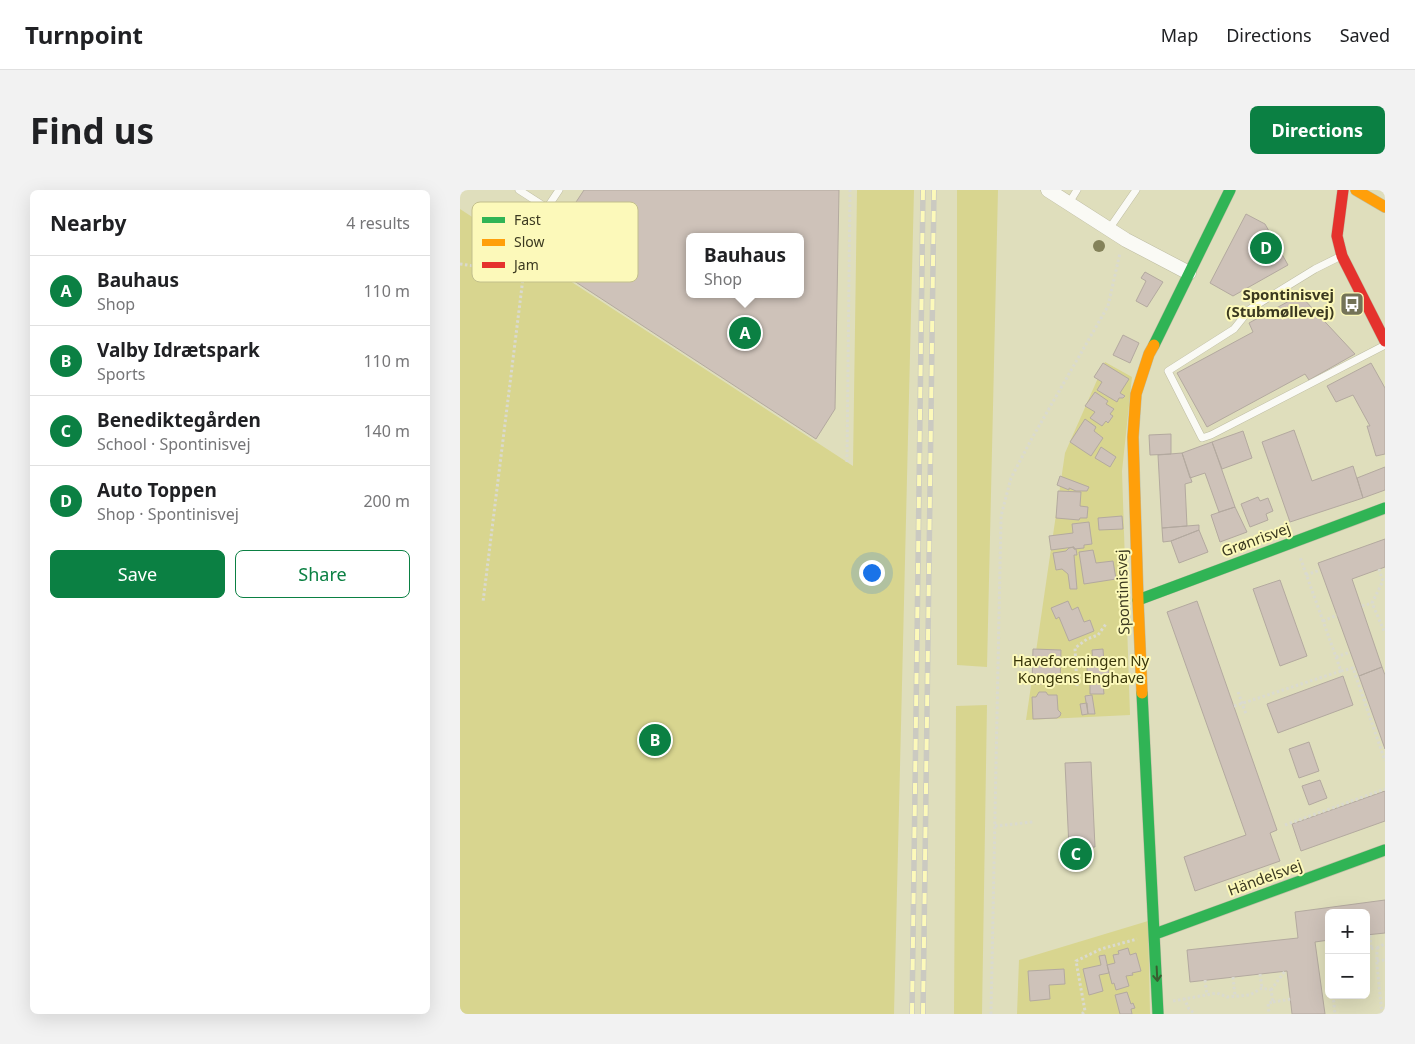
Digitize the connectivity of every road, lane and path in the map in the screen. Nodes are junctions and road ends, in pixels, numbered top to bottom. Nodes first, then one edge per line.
1 (519, 190) edge
2 (558, 190) edge
3 (850, 190) edge
4 (1048, 190) edge
5 (1077, 190) edge
6 (1136, 190) edge
7 (1230, 190) edge
8 (1343, 190) edge
9 (1356, 190) edge
10 (538, 202) edge
11 (551, 202) edge
12 (1069, 203) junction
13 (1385, 207) edge
14 (1109, 229) junction
15 (1126, 240) junction
16 (1342, 256) junction
17 (1189, 273) junction
18 (523, 282) edge
19 (1382, 328) edge
20 (1385, 341) edge
21 (1385, 345) edge
22 (847, 462) dead end
23 (1385, 508) edge
24 (1301, 561) dead end
25 (1379, 569) dead end
26 (1320, 570) dead end
27 (1306, 576) junction
28 (1384, 581) edge
29 (1138, 600) junction
30 (483, 602) dead end
31 (1372, 603) junction
32 (1362, 606) dead end
33 (1336, 615) dead end
34 (1322, 620) junction
35 (1106, 624) dead end
36 (1385, 633) edge
37 (1350, 652) dead end
38 (1336, 657) junction
39 (1341, 671) junction
40 (1076, 686) dead end
41 (1238, 692) dead end
42 (1242, 704) junction
43 (1234, 706) dead end
44 (1246, 714) dead end
45 (1385, 761) edge
46 (1385, 790) edge
47 (1034, 822) dead end
48 (995, 826) junction
49 (1285, 826) dead end
50 (1385, 850) edge
51 (1155, 934) junction
52 (1370, 935) dead end
53 (1385, 942) edge
54 (1371, 948) joint
55 (1377, 948) junction
56 (1385, 960) edge
57 (1377, 961) junction
58 (1285, 971) dead end
59 (1260, 974) dead end
60 (1233, 977) dead end
61 (1205, 980) dead end
62 (1262, 988) junction
63 (1271, 990) junction
64 (1385, 994) edge
65 (1207, 995) junction
66 (1380, 995) junction
67 (1235, 996) junction
68 (1184, 998) junction
69 (1291, 999) dead end
70 (1333, 999) edge
71 (1158, 1001) junction
72 (1273, 1002) junction
73 (991, 1014) edge
74 (1082, 1014) edge
75 (1158, 1014) edge
76 (1195, 1014) edge
77 (1269, 1014) edge
78 (1335, 1014) edge
79 (1382, 1014) edge

1 - 10 lane
2 - 11 lane
3 - 22 path
4 - 12 street
5 - 12 lane
6 - 14 lane
7 - 17 street, Spontinisvej
8 - 16 street
9 - 13 street
12 - 14 street
14 - 15 street
15 - 17 street
15 - 48 path
16 - 19 street
16 - 21 lane
17 - 29 street, Spontinisvej
18 - 30 path
19 - 20 street
23 - 29 street, Grønrisvej
24 - 27 path
25 - 28 path
26 - 27 path
27 - 34 path
28 - 31 path
29 - 51 street, Spontinisvej
31 - 32 path
31 - 36 path
33 - 34 path
34 - 38 path
35 - 40 path
37 - 38 path
38 - 39 path
39 - 42 path
39 - 45 path
41 - 42 path
42 - 43 path
42 - 44 path
46 - 49 path
47 - 48 path
48 - 73 path
50 - 51 street, Händelsvej
51 -> 71 street, Spontinisvej
51 - 74 path
52 - 54 path
53 - 55 path
54 - 55 path
55 - 57 path
56 - 57 path
57 - 66 path
58 - 63 path
59 - 62 path
60 - 67 path
61 - 65 path
62 - 63 path
62 - 67 path
63 - 72 path
64 - 66 path
65 - 67 path
65 - 68 path
66 - 79 path
68 - 71 path
68 - 76 path
69 - 72 path
70 - 78 path
71 - 75 street, Spontinisvej
72 - 77 path

